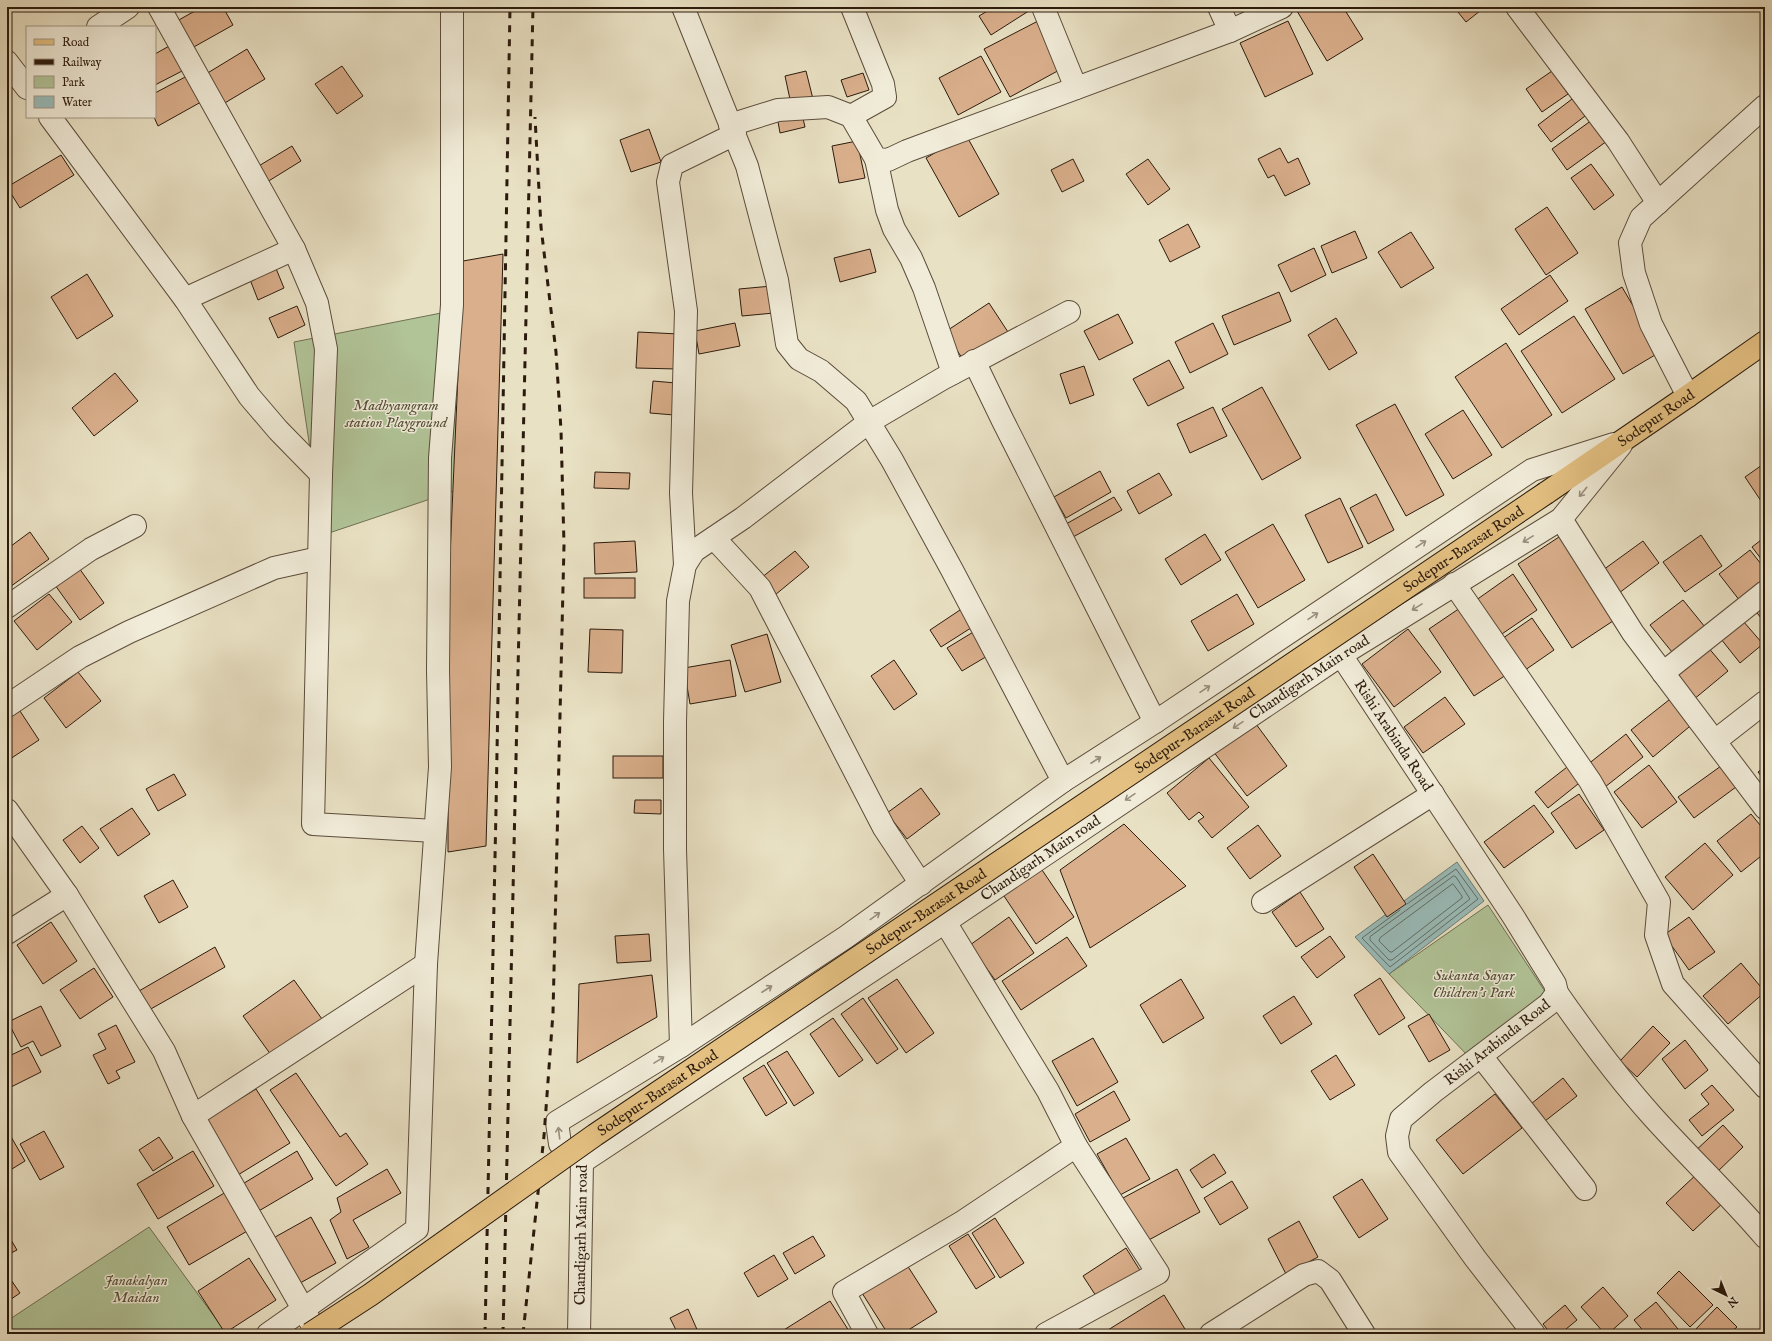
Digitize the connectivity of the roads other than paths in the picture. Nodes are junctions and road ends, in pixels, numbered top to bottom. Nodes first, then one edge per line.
1 (128, 7) edge
2 (159, 7) edge
3 (452, 7) edge
4 (683, 7) edge
5 (852, 7) edge
6 (1043, 7) edge
7 (1219, 7) edge
8 (1282, 7) edge
9 (1517, 7) edge
10 (100, 26) edge
11 (1230, 32) junction
12 (7, 62) edge
13 (25, 81) edge
14 (1076, 88) junction
15 (1765, 106) edge
16 (851, 116) junction
17 (51, 118) edge
18 (732, 129) junction
19 (876, 159) junction
20 (1658, 203) junction
21 (294, 249) junction
22 (185, 299) junction
23 (1069, 312) dead end
24 (1765, 342) edge
25 (974, 362) junction
26 (953, 373) junction
27 (1688, 396) junction
28 (869, 422) junction
29 (1625, 440) junction
30 (321, 474) junction
31 (1546, 493) joint
32 (1561, 519) junction
33 (135, 526) dead end
34 (714, 538) junction
35 (319, 558) junction
36 (685, 565) junction
37 (1454, 584) junction
38 (1765, 592) edge
39 (7, 606) edge
40 (1341, 655) junction
41 (1663, 673) junction
42 (1765, 702) edge
43 (7, 706) edge
44 (1155, 722) junction
45 (1715, 741) junction
46 (1063, 781) junction
47 (1433, 794) junction
48 (1765, 808) edge
49 (7, 810) edge
50 (435, 830) junction
51 (921, 884) junction
52 (67, 895) junction
53 (1263, 902) dead end
54 (945, 922) junction
55 (7, 933) edge
56 (426, 964) junction
57 (1557, 993) junction
58 (681, 1046) junction
59 (1481, 1056) junction
60 (1765, 1087) edge
61 (193, 1116) junction
62 (1076, 1146) junction
63 (582, 1162) junction
64 (1585, 1189) dead end
65 (1765, 1237) edge
66 (302, 1309) junction
67 (268, 1334) edge
68 (310, 1334) edge
69 (318, 1334) edge
70 (579, 1334) edge
71 (867, 1334) edge
72 (1046, 1334) edge
73 (1211, 1334) edge
74 (1364, 1334) edge
75 (1534, 1334) edge

1 - 10 street
2 - 21 street
3 - 50 street
4 - 18 street
5 - 16 street
6 - 14 street
7 - 11 street
8 - 11 street
9 - 20 street
11 - 14 street
12 - 13 street
14 - 19 street
15 - 20 street
16 - 18 street
16 - 19 street
17 - 22 street
18 - 28 street
18 - 36 street
19 - 26 street
20 - 27 street
21 - 22 street
21 - 30 street
22 - 30 street
23 - 25 street
24 - 27 main road, Sodepur Road
25 - 26 street
25 - 44 street
26 - 28 street
27 - 29 main road, Sodepur Road
28 - 34 street
28 - 46 street
29 - 31 main road, Sodepur Road
29 -> 32 street, Chandigarh Main road
44 -> 29 street
30 - 35 street
31 - 68 main road, Sodepur-Barasat Road, bridge
32 -> 37 street, Chandigarh Main road
32 - 41 street
33 - 39 street
34 - 36 street
34 - 51 street
35 - 43 street
35 - 50 street
36 - 58 street
37 -> 40 street, Chandigarh Main road
37 - 60 street
38 - 41 street
40 - 47 street, Rishi Arabinda Road
40 -> 54 street, Chandigarh Main road
41 - 45 street
42 - 45 street
46 -> 44 street
45 - 48 street
46 - 51 street
47 - 53 street
47 - 57 street, Rishi Arabinda Road
49 - 52 street
50 - 56 street
58 -> 51 street
52 - 55 street
52 - 61 street
54 - 62 street
54 - 63 street, Chandigarh Main road
56 - 61 street
56 - 66 street
57 - 59 street, Rishi Arabinda Road
57 - 65 street
63 -> 58 street
59 - 64 street
59 - 75 street, Rishi Arabinda Road
61 - 66 street
62 - 71 street
62 - 72 street
63 - 70 street, Chandigarh Main road
66 - 67 street
66 - 69 street
73 - 74 street

